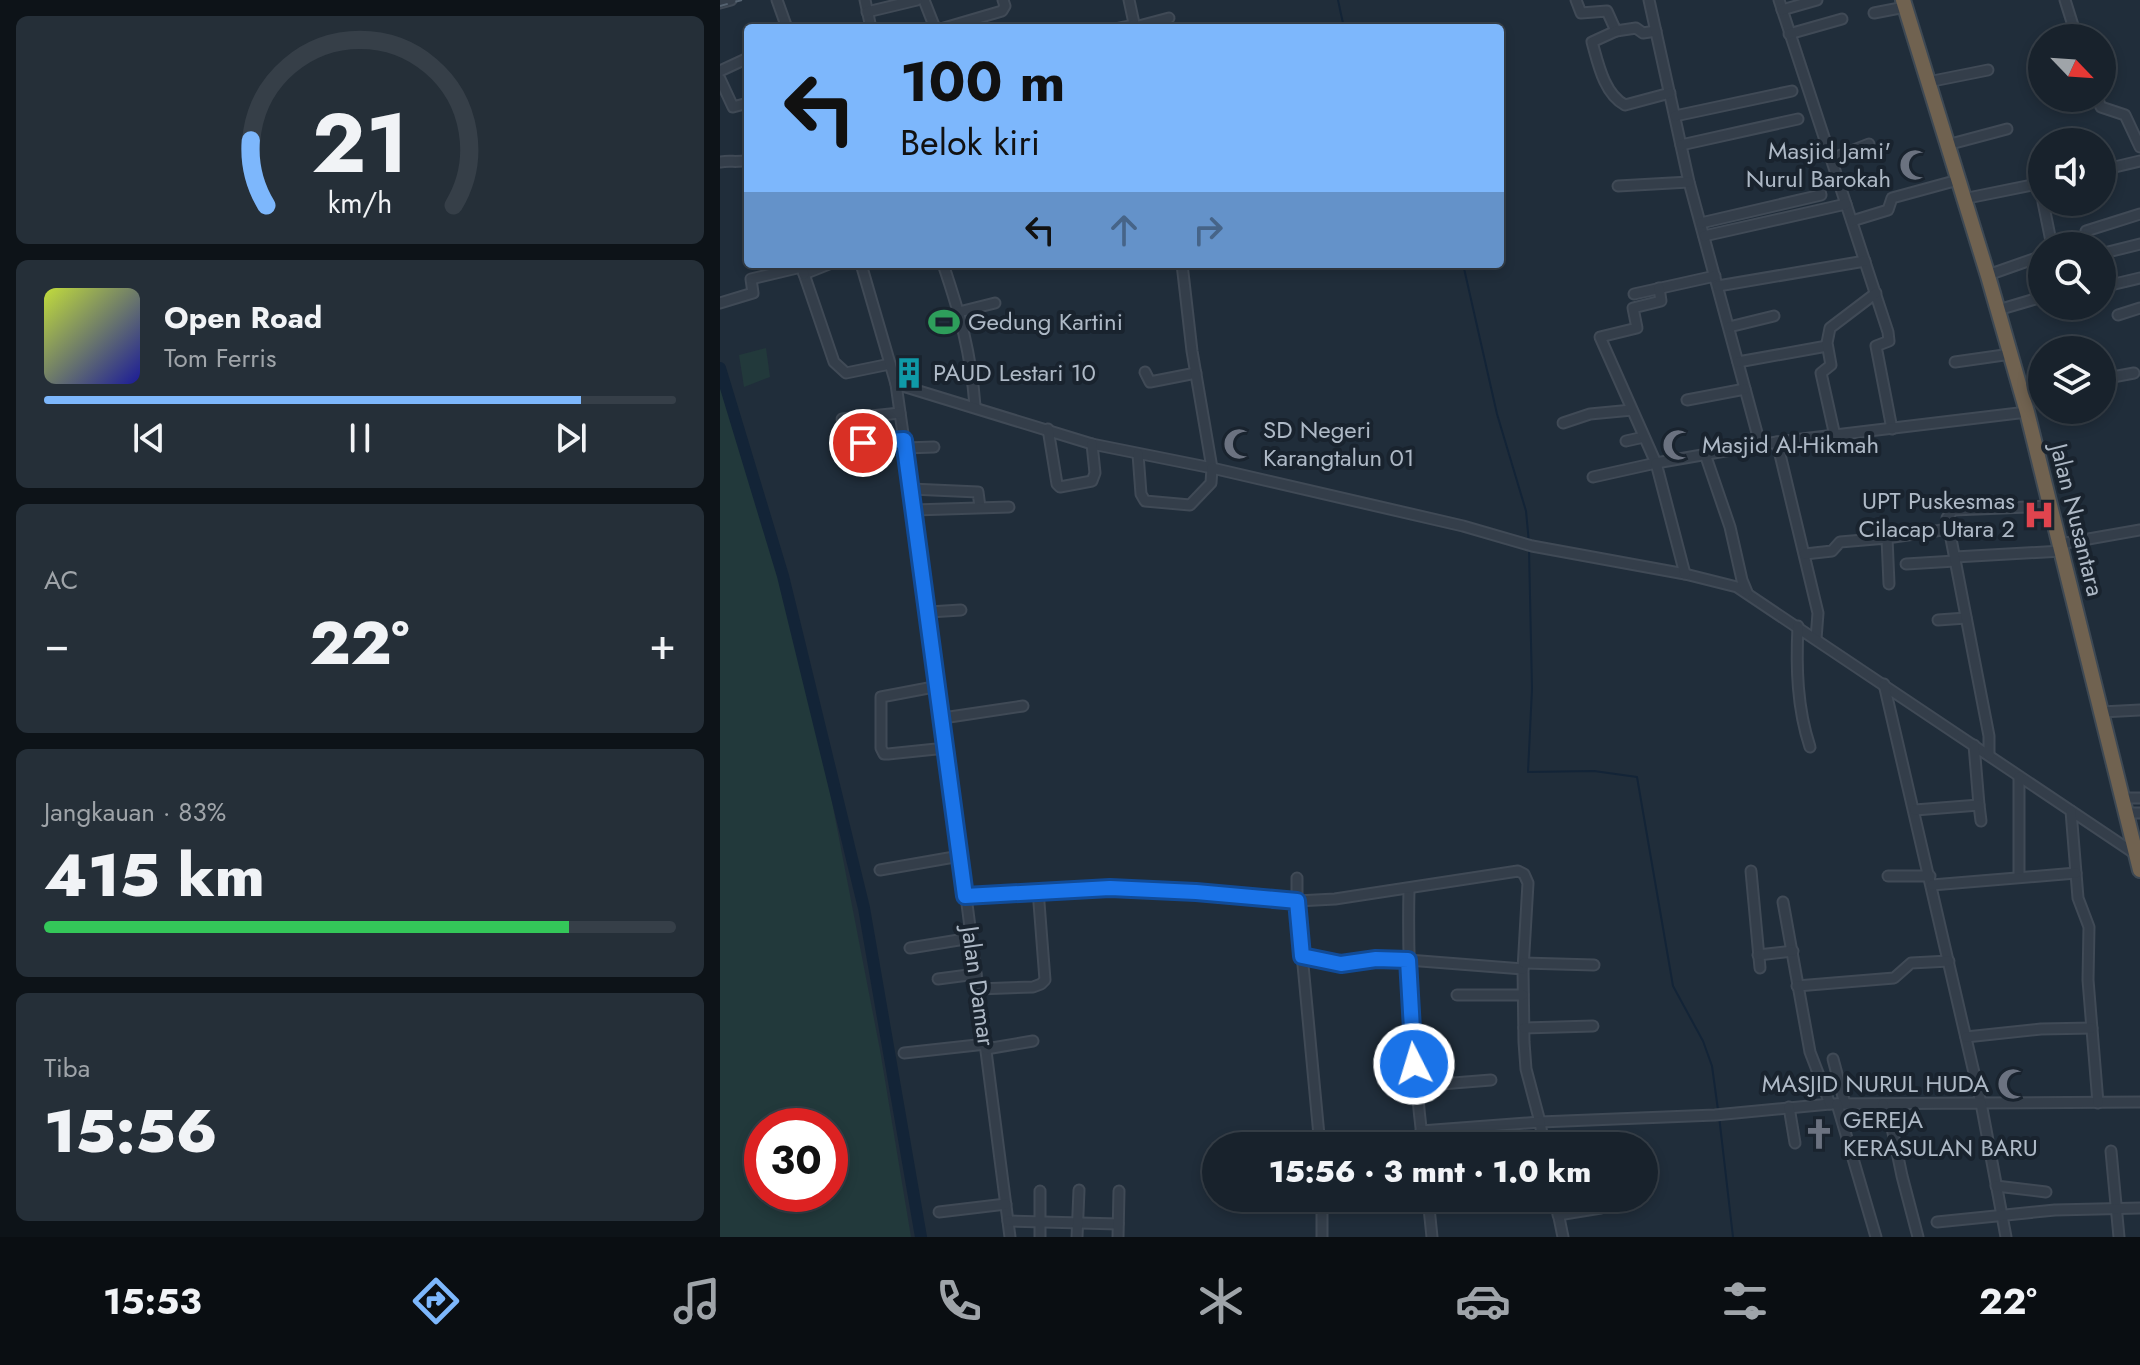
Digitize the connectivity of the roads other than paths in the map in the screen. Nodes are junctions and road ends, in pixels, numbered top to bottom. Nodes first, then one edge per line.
1 (731, 0) edge
2 (865, 0) edge
3 (917, 0) edge
4 (924, 0) edge
5 (1003, 0) edge
6 (1129, 0) edge
7 (1576, 0) edge
8 (1649, 0) edge
9 (1817, 0) edge
10 (2065, 0) edge
11 (779, 1) edge
12 (720, 3) edge
13 (1904, 4) edge
14 (1781, 5) edge
15 (867, 12) junction
16 (1874, 13) dead end
17 (1169, 18) dead end
18 (1842, 19) dead end
19 (786, 24) edge
20 (870, 24) edge
21 (933, 24) edge
22 (958, 24) edge
23 (1134, 24) edge
24 (1146, 24) edge
25 (2073, 24) edge
26 (1616, 31) junction
27 (1656, 31) junction
28 (1789, 34) junction
29 (744, 60) edge
30 (1988, 70) dead end
31 (720, 71) edge
32 (720, 79) edge
33 (1928, 82) junction
34 (1792, 91) dead end
35 (1670, 93) junction
36 (744, 105) edge
37 (2116, 112) edge
38 (1675, 116) junction
39 (1798, 119) dead end
40 (2007, 129) dead end
41 (1869, 144) dead end
42 (1681, 145) junction
43 (1947, 145) junction
44 (2140, 147) edge
45 (1831, 159) junction
46 (744, 161) edge
47 (2140, 161) edge
48 (720, 162) edge
49 (2116, 167) edge
50 (1838, 178) junction
51 (1958, 180) junction
52 (1689, 182) junction
53 (2028, 185) edge
54 (1618, 186) dead end
55 (1963, 199) junction
56 (1846, 204) junction
57 (2140, 214) edge
58 (1852, 221) junction
59 (1701, 223) junction
60 (2086, 231) dead end
61 (1704, 236) junction
62 (2140, 244) edge
63 (2116, 250) edge
64 (1865, 261) junction
65 (2028, 261) edge
66 (797, 268) edge
67 (802, 268) edge
68 (819, 268) edge
69 (864, 268) edge
70 (944, 268) edge
71 (1183, 268) edge
72 (804, 274) junction
73 (1988, 275) junction
74 (2140, 278) edge
75 (1716, 281) junction
76 (2116, 284) edge
77 (1659, 288) junction
78 (1876, 293) junction
79 (1634, 294) dead end
80 (2028, 301) edge
81 (720, 303) edge
82 (995, 303) dead end
83 (2140, 308) edge
84 (1998, 310) junction
85 (959, 312) junction
86 (2118, 315) dead end
87 (1774, 316) dead end
88 (1729, 327) junction
89 (1827, 346) junction
90 (2011, 354) junction
91 (1738, 362) junction
92 (1955, 362) dead end
93 (890, 364) junction
94 (1145, 372) dead end
95 (1196, 373) junction
96 (2134, 373) dead end
97 (2116, 376) edge
98 (896, 384) junction
99 (1745, 389) junction
100 (2028, 391) edge
101 (2021, 392) junction
102 (1687, 400) dead end
103 (975, 406) junction
104 (1632, 410) junction
105 (2027, 412) junction
106 (900, 413) junction
107 (842, 419) dead end
108 (1563, 423) dead end
109 (1048, 429) junction
110 (1892, 429) junction
111 (1835, 436) junction
112 (1644, 437) junction
113 (1626, 441) dead end
114 (1777, 442) junction
115 (851, 444) dead end
116 (905, 444) junction
117 (1092, 444) junction
118 (1760, 444) junction
119 (934, 447) dead end
120 (1138, 454) junction
121 (1705, 454) junction
122 (1656, 463) junction
123 (1212, 468) junction
124 (1593, 477) dead end
125 (911, 489) junction
126 (2050, 506) junction
127 (980, 507) junction
128 (1009, 507) dead end
129 (914, 510) junction
130 (1949, 529) junction
131 (2140, 530) edge
132 (1887, 538) junction
133 (2061, 548) junction
134 (1805, 554) junction
135 (1955, 559) junction
136 (1906, 564) dead end
137 (1685, 574) junction
138 (1889, 584) dead end
139 (1747, 592) junction
140 (961, 610) dead end
141 (929, 612) junction
142 (1966, 618) junction
143 (1938, 620) dead end
144 (1798, 626) junction
145 (1816, 639) junction
146 (1884, 684) junction
147 (939, 686) junction
148 (1023, 706) dead end
149 (2140, 710) edge
150 (2102, 712) junction
151 (943, 718) junction
152 (1974, 745) junction
153 (1810, 747) dead end
154 (946, 748) junction
155 (1989, 755) junction
156 (2019, 777) junction
157 (2140, 798) edge
158 (1979, 805) junction
159 (2130, 808) edge
160 (1915, 810) junction
161 (2071, 811) junction
162 (1981, 821) dead end
163 (960, 856) junction
164 (2139, 860) edge
165 (880, 870) dead end
166 (1751, 871) dead end
167 (2076, 873) junction
168 (1888, 876) dead end
169 (2019, 876) junction
170 (1297, 878) dead end
171 (1931, 881) junction
172 (1409, 889) junction
173 (1038, 890) junction
174 (965, 896) junction
175 (1297, 901) junction
176 (1783, 902) dead end
177 (971, 938) junction
178 (910, 948) dead end
179 (1793, 951) junction
180 (1758, 955) junction
181 (1302, 956) junction
182 (1408, 960) junction
183 (1949, 961) junction
184 (1594, 965) dead end
185 (1523, 966) junction
186 (1760, 968) dead end
187 (976, 974) junction
188 (938, 979) dead end
189 (1797, 986) junction
190 (978, 989) junction
191 (1457, 995) dead end
192 (1523, 995) junction
193 (1593, 1026) dead end
194 (1524, 1028) junction
195 (2092, 1028) junction
196 (1966, 1037) junction
197 (1033, 1041) dead end
198 (986, 1047) junction
199 (904, 1053) dead end
200 (1833, 1059) dead end
201 (1491, 1080) dead end
202 (1416, 1086) junction
203 (2140, 1102) edge
204 (1981, 1103) junction
205 (2098, 1103) junction
206 (1837, 1104) junction
207 (1883, 1104) junction
208 (1789, 1107) junction
209 (1540, 1122) junction
210 (1421, 1131) joint
211 (1319, 1132) edge
212 (1542, 1132) edge
213 (1795, 1143) dead end
214 (2111, 1151) dead end
215 (1996, 1186) junction
216 (1079, 1190) dead end
217 (1040, 1191) dead end
218 (1119, 1191) dead end
219 (2046, 1192) dead end
220 (1006, 1204) junction
221 (2118, 1208) junction
222 (2140, 1208) edge
223 (939, 1212) dead end
224 (1322, 1212) edge
225 (1429, 1212) edge
226 (1557, 1212) edge
227 (1581, 1212) edge
228 (1558, 1215) junction
229 (2002, 1215) junction
230 (1008, 1221) junction
231 (1040, 1222) junction
232 (1937, 1222) dead end
233 (1078, 1224) junction
234 (1118, 1224) junction
235 (1010, 1237) edge
236 (1040, 1237) edge
237 (1077, 1237) edge
238 (1118, 1237) edge
239 (1322, 1237) edge
240 (1432, 1237) edge
241 (1563, 1237) edge
242 (1876, 1237) edge
243 (1918, 1237) edge
244 (2006, 1237) edge
245 (2119, 1237) edge

1 - 12 street
2 - 15 street
3 - 15 street
4 - 21 street
5 - 22 street
6 - 23 street
7 - 26 street
8 - 27 street
9 - 14 street
10 - 25 street
11 - 19 street
13 - 16 street
13 - 33 highway, Jalan Nusantara
14 - 28 street
15 - 20 street
17 - 24 street
18 - 28 street
26 - 27 street
26 - 35 street
27 - 35 street
28 - 45 street
29 - 31 street
30 - 33 street
32 - 36 street
33 - 43 highway, Jalan Nusantara
34 - 38 street
35 - 38 street
37 - 44 street
38 - 42 street
39 - 42 street
40 - 43 street
41 - 45 street
42 - 52 street
43 - 51 highway, Jalan Nusantara
45 - 50 street
46 - 48 street
47 - 49 street
50 - 56 street
50 - 59 street
51 - 55 highway, Jalan Nusantara
51 - 58 street
52 - 54 street
52 - 59 street
53 - 55 street
55 - 73 highway, Jalan Nusantara
56 - 58 street
56 - 61 street
57 - 60 street
58 - 64 street
59 - 61 street
61 - 75 street
62 - 63 street
64 - 75 street
64 - 78 street
65 - 73 street
66 - 81 street
67 - 72 street
68 - 72 street
69 - 93 street, Jalan Damar
70 - 85 street
71 - 95 street
72 - 93 street
73 - 84 highway, Jalan Nusantara
74 - 76 street
75 - 77 street
75 - 88 street
77 - 79 street
77 - 104 street
78 - 89 street
78 - 110 street
80 - 84 street
82 - 85 street
83 - 86 street
84 - 90 highway, Jalan Nusantara
85 - 103 street
87 - 88 street
88 - 91 street
89 - 91 street
89 - 111 street
90 - 92 street
90 - 101 highway, Jalan Nusantara
91 - 99 street
93 - 98 street, Jalan Damar
94 - 95 street
95 - 123 street
96 - 97 street
98 - 103 street
98 - 106 street, Jalan Damar
99 - 102 street
99 - 118 street
100 - 101 street
101 - 105 highway, Jalan Nusantara
103 - 109 street
104 - 108 street
104 - 112 street
105 - 110 street
105 - 126 highway, Jalan Nusantara
106 - 107 street
106 - 116 street, Jalan Damar
109 - 117 street
109 - 117 street
110 - 111 street
111 - 114 street
112 - 113 street
112 - 122 street
114 - 118 street
114 - 134 street
115 - 116 street
116 - 119 street
116 - 125 street, Jalan Damar
117 - 120 street
118 - 121 street
120 - 123 street
120 - 123 street
121 - 122 street
121 - 139 street
122 - 124 street
122 - 137 street
123 - 137 street
125 - 127 street
125 - 129 street, Jalan Damar
126 - 130 street
126 - 133 highway, Jalan Nusantara
127 - 128 street
127 - 129 street
129 - 141 street, Jalan Damar
130 - 132 street
130 - 135 street
131 - 133 street
132 - 134 street
132 - 138 street
133 - 135 street
133 - 150 highway, Jalan Nusantara
134 - 145 street
135 - 136 street
135 - 142 street
137 - 139 street
139 - 144 street
140 - 141 street
141 - 147 street, Jalan Damar
142 - 143 street
142 - 155 street
144 - 145 street
144 - 153 street
145 - 146 street
146 - 152 street
146 - 160 street
147 - 151 street, Jalan Damar
147 - 154 street
148 - 151 street
149 - 150 street
150 - 159 highway, Jalan Nusantara
151 - 154 street, Jalan Damar
152 - 155 street
152 - 158 street
154 - 163 street, Jalan Damar
155 - 156 street
156 - 161 street
156 - 169 street
157 - 159 street
158 - 160 street
158 - 162 street
159 - 164 highway, Jalan Nusantara
160 - 171 street
161 - 164 street
161 - 167 street
163 - 165 street
163 - 174 street, Jalan Damar
166 - 180 street
167 - 169 street
167 - 195 street
168 - 171 street
169 - 171 street
170 - 175 street
171 - 183 street
172 - 175 street
172 - 182 street
172 - 185 street
173 - 174 street
173 - 175 street
173 - 190 street
174 - 177 street, Jalan Damar
175 - 181 street
176 - 179 street
177 - 178 street
177 - 187 street, Jalan Damar
179 - 180 street
179 - 189 street
180 - 186 street
181 - 182 street
181 - 211 street
182 - 185 street
182 - 202 street
183 - 189 street
183 - 196 street
184 - 185 street
185 - 192 street
187 - 188 street
187 - 190 street, Jalan Damar
189 - 206 street
190 - 198 street, Jalan Damar
191 - 192 street
192 - 194 street
193 - 194 street
194 - 209 street
195 - 196 street
195 - 205 street
196 - 204 street
197 - 198 street
198 - 199 street
198 - 220 street, Jalan Damar
200 - 206 street
201 - 202 street
202 - 210 street
203 - 205 street
204 - 205 street
204 - 207 street
204 - 215 street
206 - 207 street
206 - 208 street
206 - 242 street
207 - 243 street
208 - 209 street
208 - 213 street
209 - 210 street
209 - 212 street
214 - 221 street
215 - 219 street
215 - 229 street
216 - 233 street
217 - 231 street
218 - 234 street
220 - 223 street
220 - 230 street, Jalan Damar
221 - 222 street
221 - 229 street
221 - 245 street
224 - 239 street
225 - 240 street
226 - 228 street
227 - 228 street
228 - 241 street
229 - 232 street
229 - 244 street
230 - 231 street
230 - 235 street, Jalan Damar
231 - 233 street
231 - 236 street
233 - 234 street
233 - 237 street
234 - 238 street

